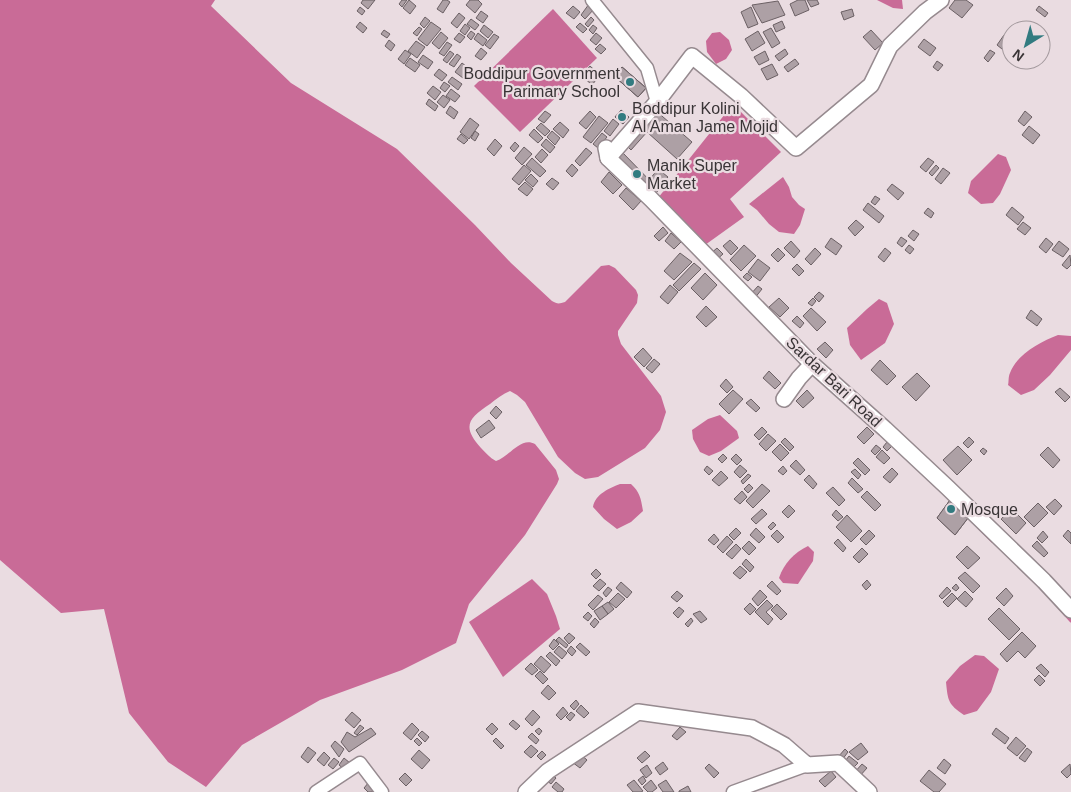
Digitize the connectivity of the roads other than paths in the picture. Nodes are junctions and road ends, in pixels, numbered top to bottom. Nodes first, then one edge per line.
1 (592, 0) edge
2 (941, 0) edge
3 (657, 102) junction
4 (812, 364) junction
5 (784, 399) dead end
6 (1071, 610) edge
7 (807, 765) junction
8 (316, 792) edge
9 (382, 792) edge
10 (526, 792) edge
11 (733, 792) edge
12 (869, 792) edge

1 - 3 street
2 - 3 main road
3 - 4 main road, Sardar Bari Road
4 - 5 main road
4 - 6 main road, Sardar Bari Road
7 - 10 main road
7 - 11 street
7 - 12 main road
8 - 9 street

